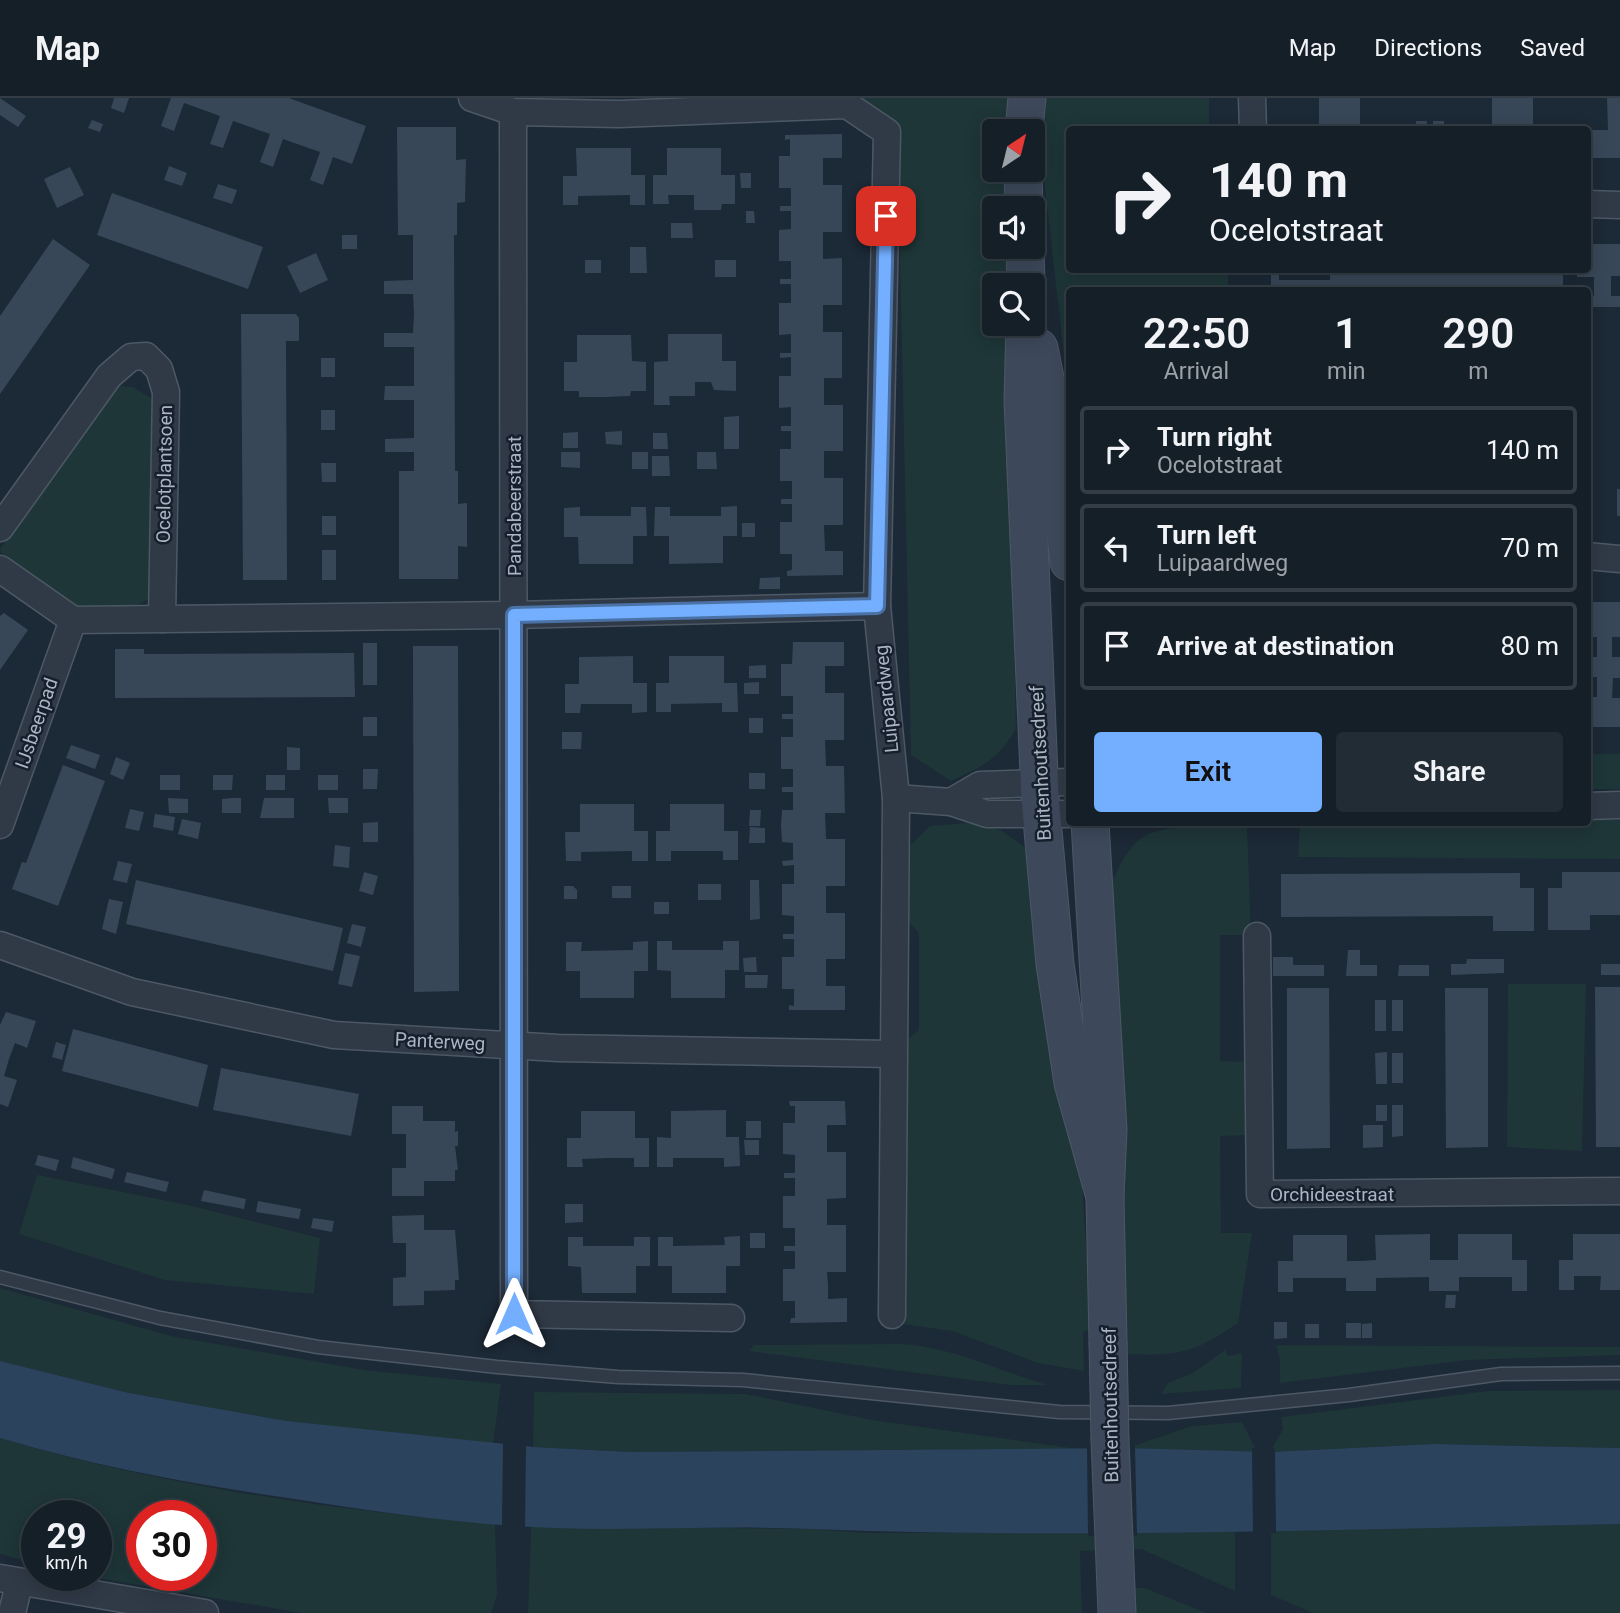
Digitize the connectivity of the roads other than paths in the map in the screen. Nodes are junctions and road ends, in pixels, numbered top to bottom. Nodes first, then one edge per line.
1 (471, 98) edge
2 (1027, 98) edge
3 (1252, 98) edge
4 (513, 112) junction
5 (1025, 119) edge
6 (1252, 126) edge
7 (1591, 204) edge
8 (1620, 205) edge
9 (1025, 336) edge
10 (1036, 336) edge
11 (0, 528) edge
12 (1066, 537) edge
13 (1591, 556) edge
14 (1620, 559) edge
15 (0, 569) edge
16 (877, 606) junction
17 (514, 615) junction
18 (162, 619) junction
19 (73, 620) junction
20 (896, 798) junction
21 (1055, 798) edge
22 (951, 802) junction
23 (1620, 805) edge
24 (1591, 806) edge
25 (0, 825) edge
26 (1090, 826) edge
27 (1257, 936) dead end
28 (0, 945) edge
29 (515, 1045) junction
30 (891, 1054) junction
31 (1620, 1191) edge
32 (1105, 1196) junction
33 (0, 1277) edge
34 (892, 1315) dead end
35 (731, 1318) dead end
36 (1620, 1373) edge
37 (9, 1581) edge
38 (12, 1613) edge
39 (205, 1613) edge
40 (1117, 1613) edge

1 - 4 street
2 - 5 main road
3 - 6 street
4 - 16 street, Luipaardweg
4 - 17 street, Pandabeerstraat
7 - 8 street
9 - 21 main road, Buitenhoutsedreef
10 - 12 main road
11 - 18 street, Ocelotplantsoen
13 - 14 street
15 - 19 street
16 - 17 street
16 - 20 street, Luipaardweg
17 - 18 street
17 - 29 street, Pandabeerstraat
18 - 19 street
19 - 25 street, IJsbeerpad
20 - 22 street
20 - 30 street, Luipaardweg
21 - 22 street
21 - 22 street
21 - 32 main road, Buitenhoutsedreef
23 - 24 street
26 - 32 main road, Buitenhoutsedreef
27 - 31 street, Orchideestraat
28 - 29 street, Panterweg
29 - 30 street, Panterweg
29 - 35 street, Pandabeerstraat
30 - 34 street, Luipaardweg
32 - 40 main road, Buitenhoutsedreef, bridge
33 - 36 lane
37 - 38 street
37 - 39 street

